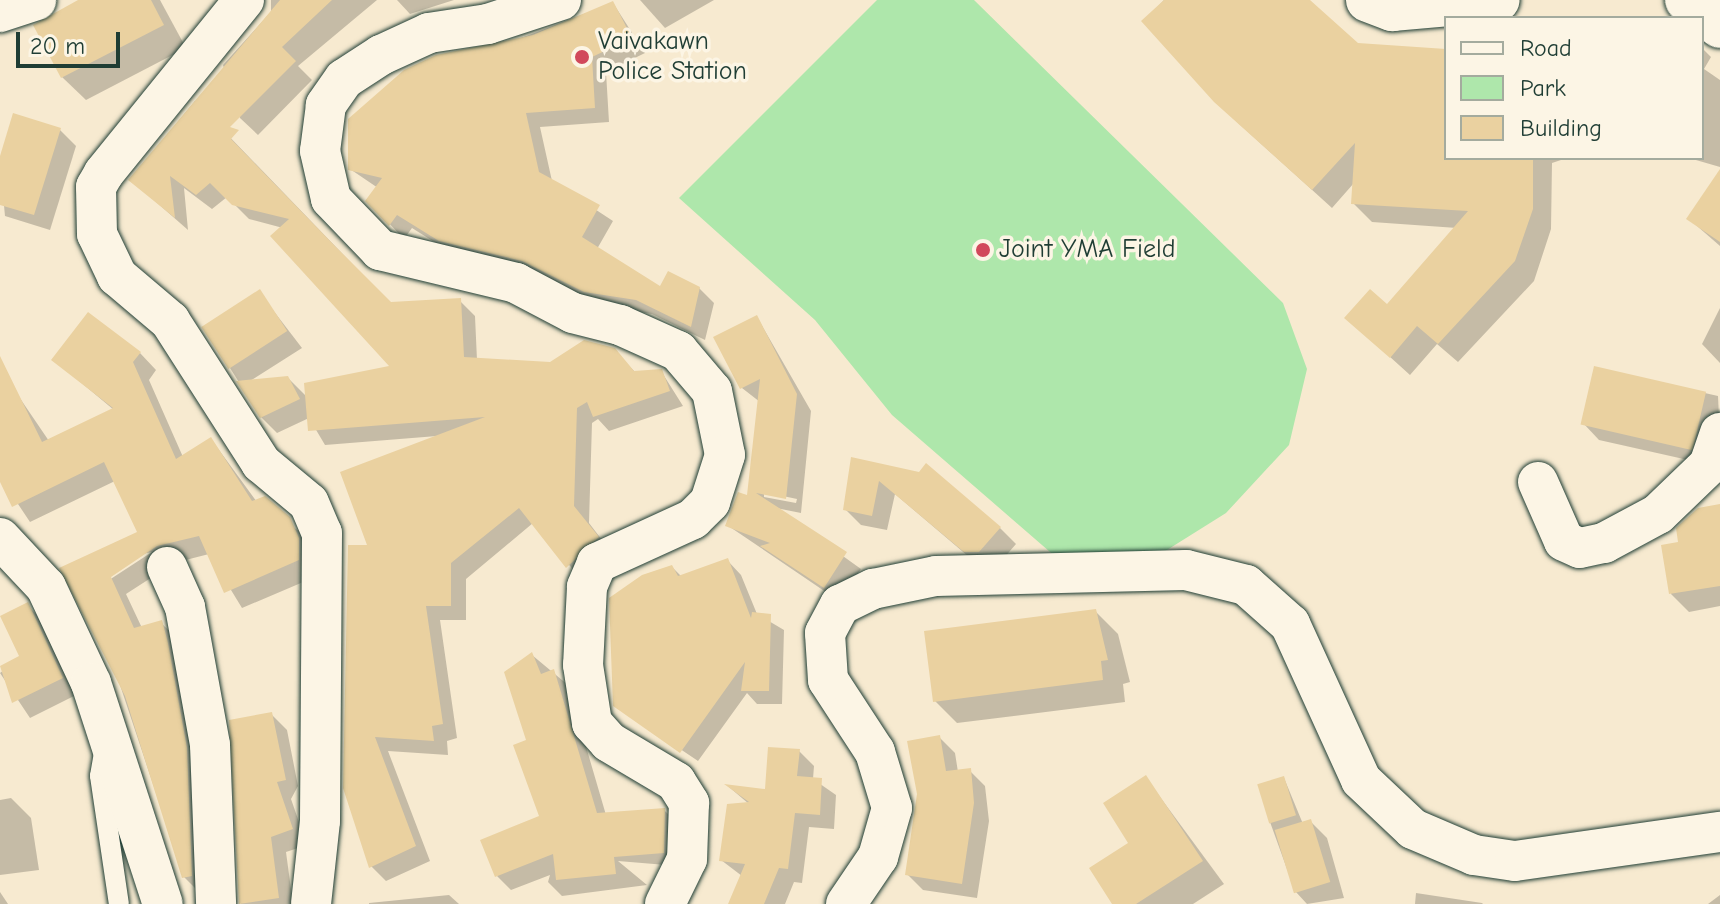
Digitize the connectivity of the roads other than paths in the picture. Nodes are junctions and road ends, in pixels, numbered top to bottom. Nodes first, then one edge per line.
1 (36, 0) edge
2 (561, 0) edge
3 (1368, 0) edge
4 (1498, 0) edge
5 (1687, 0) edge
6 (234, 3) edge
7 (0, 12) edge
8 (1720, 26) edge
9 (1720, 433) edge
10 (1538, 482) dead end
11 (0, 538) edge
12 (167, 567) dead end
13 (108, 725) junction
14 (320, 821) junction
15 (1720, 832) edge
16 (119, 904) edge
17 (163, 904) edge
18 (216, 904) edge
19 (311, 904) edge
20 (333, 904) edge
21 (665, 904) edge
22 (846, 904) edge

1 - 7 street
2 - 21 street
3 - 4 street
5 - 8 street
6 - 14 street
9 - 10 street
11 - 13 street
12 - 18 street
13 - 16 lane
13 - 17 street
14 - 19 street
14 - 20 street
15 - 22 street

